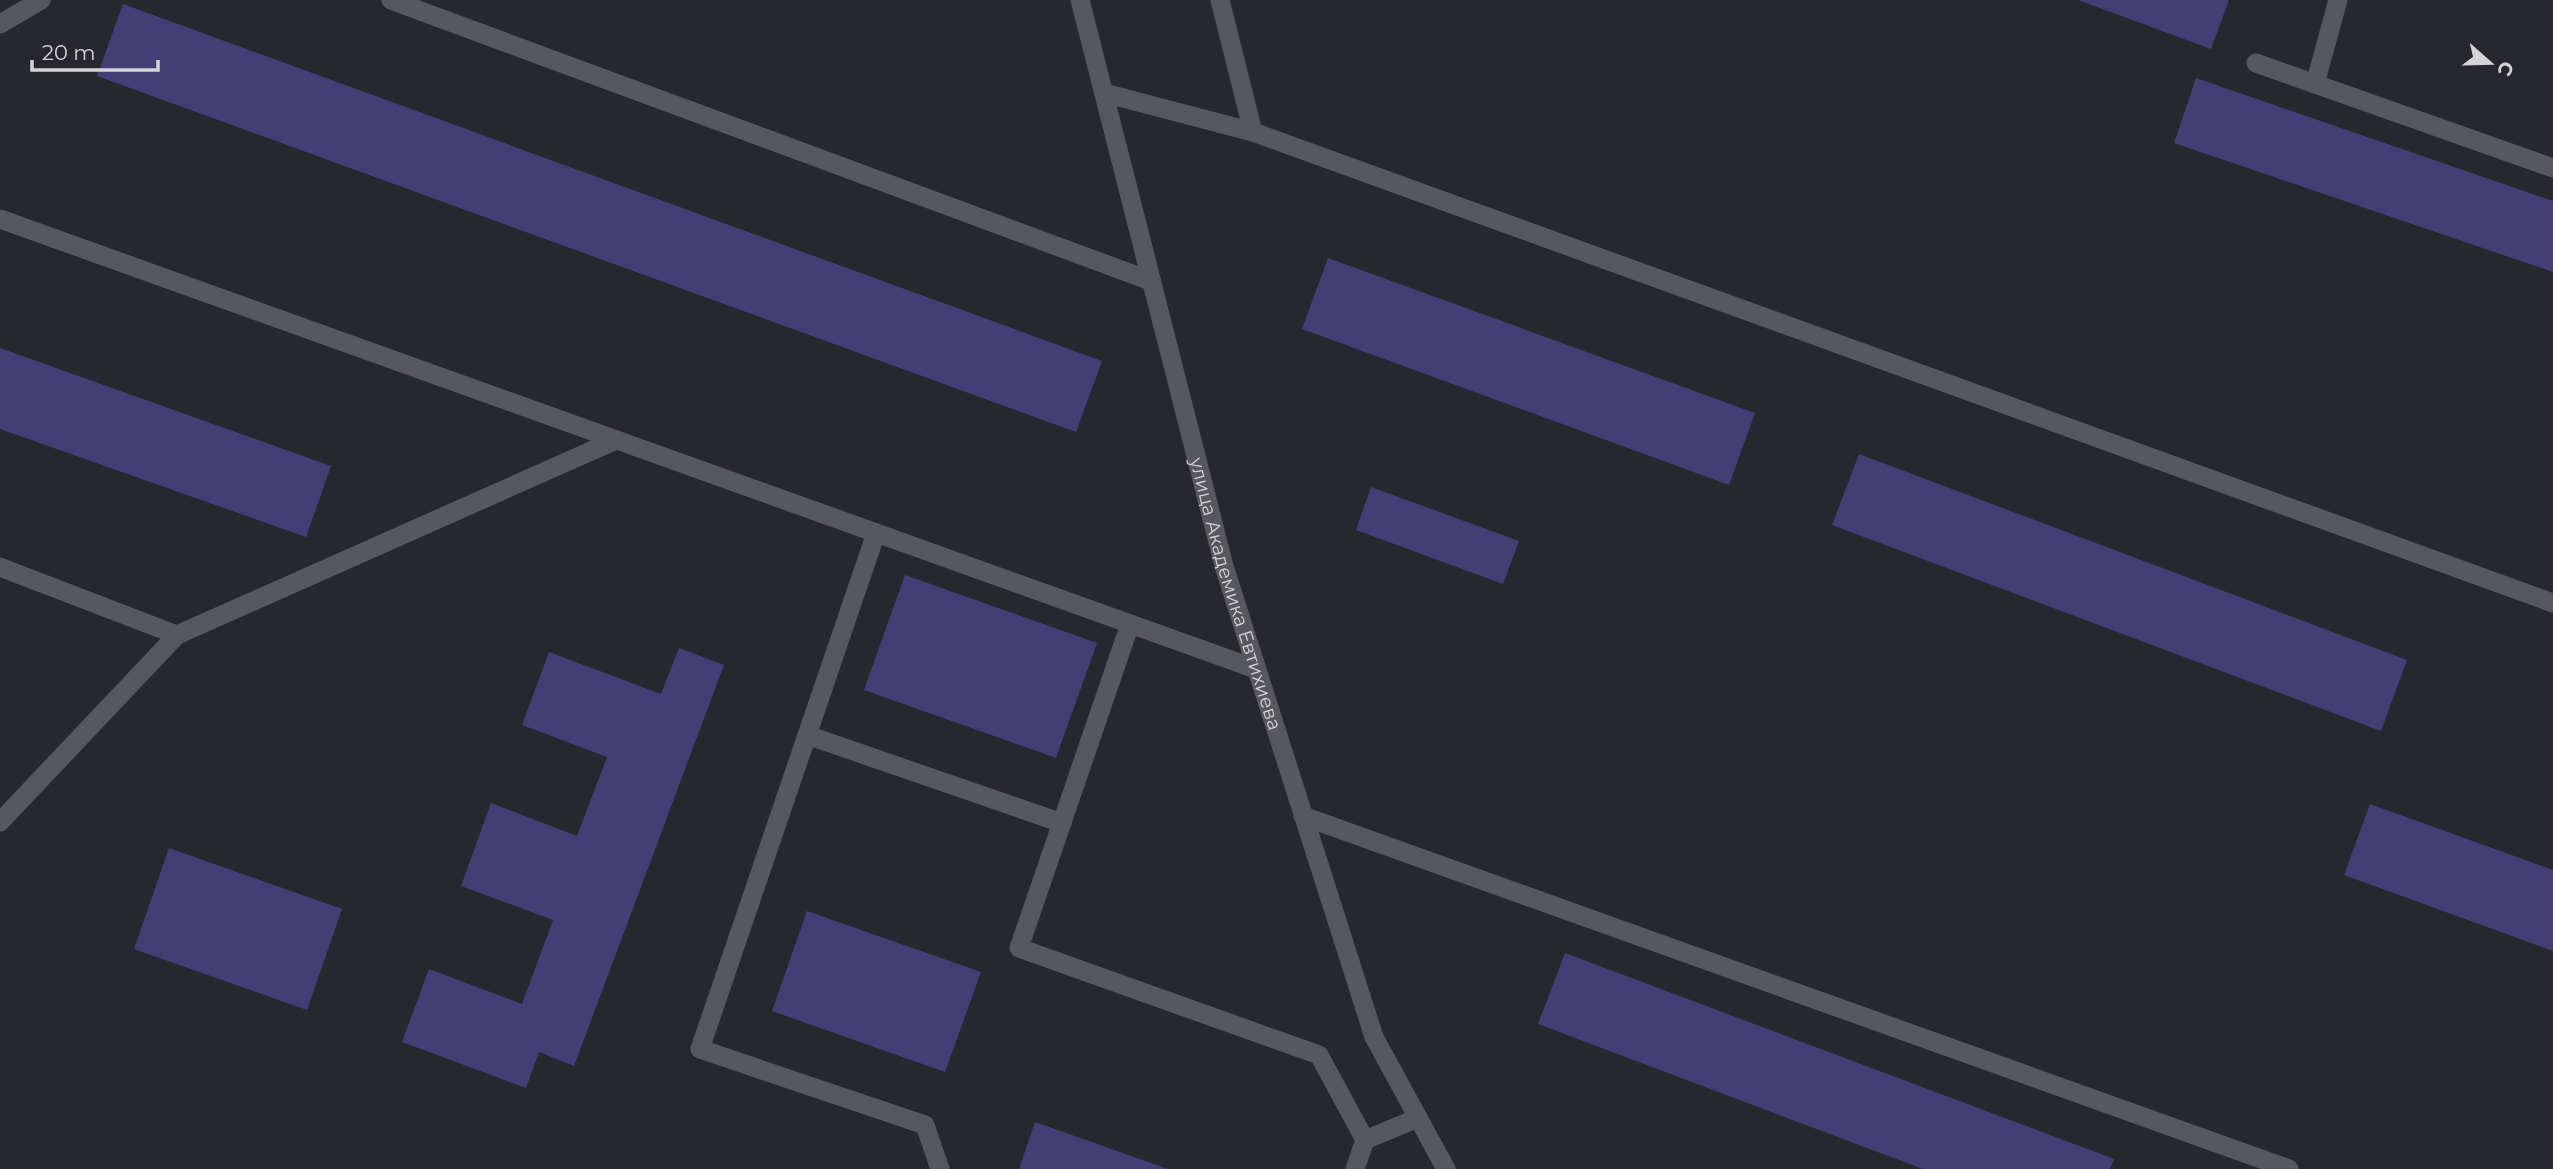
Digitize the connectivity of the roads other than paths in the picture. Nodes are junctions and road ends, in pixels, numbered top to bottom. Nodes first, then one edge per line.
1 (41, 0) edge
2 (391, 0) edge
3 (1080, 0) edge
4 (1220, 0) edge
5 (2338, 0) edge
6 (0, 24) edge
7 (2256, 63) dead end
8 (2315, 84) junction
9 (1104, 93) junction
10 (1253, 132) junction
11 (2553, 168) edge
12 (0, 219) edge
13 (1151, 281) junction
14 (616, 440) junction
15 (877, 533) junction
16 (0, 567) edge
17 (2553, 603) edge
18 (1130, 624) junction
19 (177, 635) junction
20 (1256, 669) junction
21 (807, 735) junction
22 (1303, 816) junction
23 (0, 822) edge
24 (1062, 823) junction
25 (1418, 1118) junction
26 (1365, 1140) junction
27 (940, 1169) edge
28 (1355, 1169) edge
29 (1446, 1169) edge
30 (2290, 1169) edge

1 - 6 street
2 - 13 street
3 - 9 street, улица Академика Евтихиева
4 - 10 street
5 - 8 street
7 - 8 street
8 - 11 street
9 - 10 street
9 - 13 street, улица Академика Евтихиева
10 - 17 street
12 - 14 street
13 - 20 street, улица Академика Евтихиева
14 - 15 street
14 - 19 street
15 - 18 street
15 - 21 street
16 - 19 street
18 - 20 street
18 - 24 street
19 - 23 street
20 - 22 street, улица Академика Евтихиева
21 - 24 street
21 - 27 street
22 - 25 street, улица Академика Евтихиева
22 - 30 street
24 - 26 street
25 - 26 street
25 - 29 street, улица Академика Евтихиева
26 - 28 street

